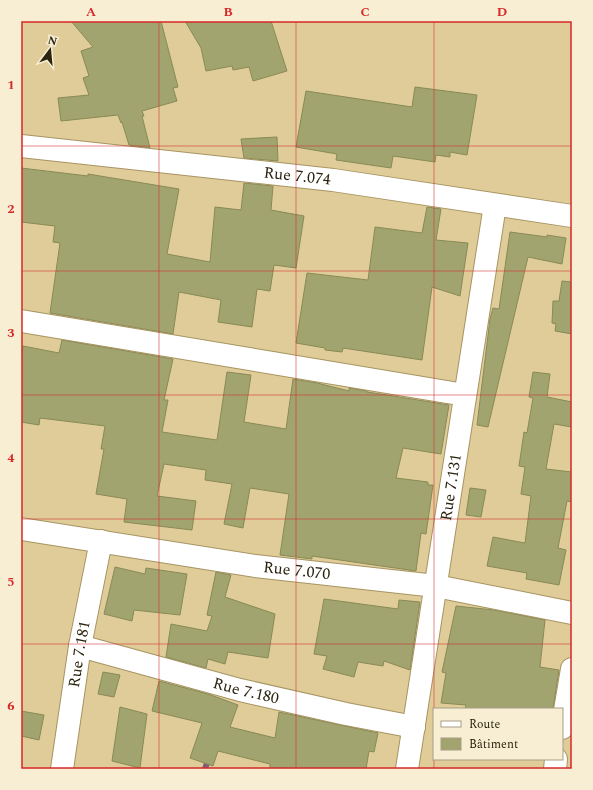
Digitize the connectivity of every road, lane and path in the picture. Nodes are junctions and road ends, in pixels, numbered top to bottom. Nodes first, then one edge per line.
1 (21, 146) edge
2 (495, 205) junction
3 (572, 216) edge
4 (21, 321) edge
5 (466, 395) junction
6 (21, 529) edge
7 (101, 541) junction
8 (436, 586) junction
9 (572, 613) edge
10 (80, 646) junction
11 (572, 669) edge
12 (563, 722) edge
13 (414, 727) junction
14 (62, 769) edge
15 (408, 769) edge

1 - 2 street, Rue 7.074
2 - 3 street, Rue 7.074
2 - 5 street, Rue 7.131
4 - 5 street
5 - 8 street, Rue 7.131
6 - 7 street, Rue 7.070
7 - 8 street, Rue 7.070
7 - 10 street, Rue 7.181
8 - 9 street, Rue 7.070
8 - 13 street, Rue 7.131
10 - 13 street, Rue 7.180
10 - 14 street, Rue 7.181
11 - 12 street
13 - 15 street, Rue 7.131

